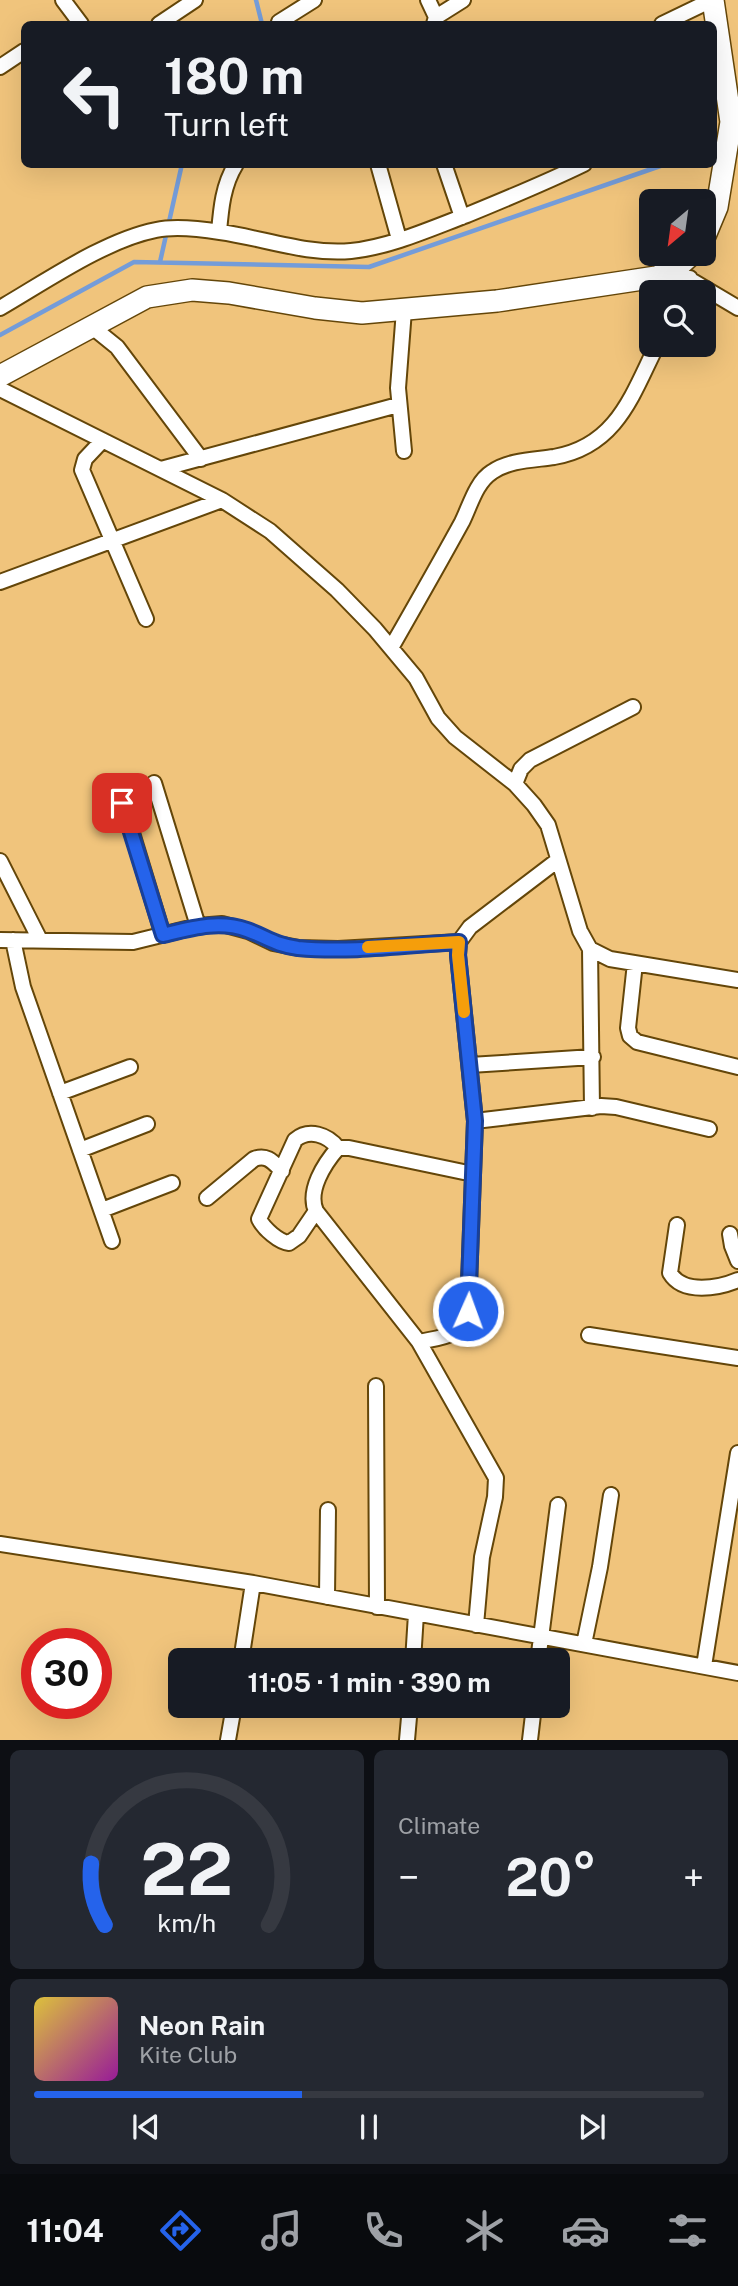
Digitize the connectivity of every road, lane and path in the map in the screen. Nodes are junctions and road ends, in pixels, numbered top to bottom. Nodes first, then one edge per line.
1 (63, 0) edge
2 (195, 0) edge
3 (314, 0) edge
4 (428, 0) edge
5 (463, 0) edge
6 (712, 0) edge
7 (74, 21) edge
8 (164, 21) edge
9 (281, 21) edge
10 (435, 21) edge
11 (668, 21) edge
12 (714, 21) edge
13 (717, 45) edge
14 (21, 53) edge
15 (0, 67) edge
16 (724, 109) edge
17 (234, 168) edge
18 (379, 168) edge
19 (445, 168) edge
20 (576, 168) edge
21 (716, 209) edge
22 (462, 217) junction
23 (219, 232) junction
24 (399, 239) junction
25 (686, 266) edge
26 (682, 274) junction
27 (682, 280) edge
28 (0, 308) edge
29 (738, 309) edge
30 (404, 310) junction
31 (91, 326) junction
32 (651, 357) edge
33 (0, 376) edge
34 (0, 389) edge
35 (398, 405) junction
36 (102, 442) junction
37 (404, 450) dead end
38 (201, 458) junction
39 (161, 469) junction
40 (222, 500) junction
41 (113, 540) junction
42 (0, 582) edge
43 (145, 619) dead end
44 (391, 648) junction
45 (633, 707) dead end
46 (154, 783) dead end
47 (515, 784) junction
48 (122, 803) dead end
49 (558, 860) junction
50 (0, 861) edge
51 (198, 926) junction
52 (163, 935) junction
53 (6, 940) edge
54 (40, 940) junction
55 (459, 942) junction
56 (590, 949) junction
57 (635, 963) junction
58 (738, 980) edge
59 (593, 1057) junction
60 (470, 1065) junction
61 (130, 1067) dead end
62 (738, 1067) edge
63 (60, 1093) junction
64 (592, 1108) junction
65 (148, 1124) dead end
66 (475, 1125) junction
67 (709, 1129) dead end
68 (338, 1149) junction
69 (80, 1150) junction
70 (282, 1171) junction
71 (473, 1174) junction
72 (172, 1184) dead end
73 (207, 1198) dead end
74 (102, 1210) junction
75 (316, 1211) junction
76 (677, 1225) dead end
77 (730, 1234) dead end
78 (113, 1241) dead end
79 (738, 1261) edge
80 (738, 1280) edge
81 (589, 1335) dead end
82 (419, 1342) junction
83 (738, 1358) edge
84 (376, 1386) dead end
85 (738, 1453) edge
86 (611, 1495) dead end
87 (558, 1505) dead end
88 (328, 1510) dead end
89 (0, 1544) edge
90 (253, 1583) junction
91 (327, 1597) junction
92 (377, 1607) junction
93 (416, 1614) junction
94 (476, 1625) junction
95 (541, 1637) junction
96 (584, 1644) junction
97 (243, 1648) edge
98 (414, 1648) edge
99 (540, 1648) edge
100 (704, 1666) junction
101 (738, 1673) edge
102 (231, 1718) edge
103 (409, 1718) edge
104 (533, 1718) edge
105 (228, 1740) edge
106 (407, 1740) edge
107 (530, 1740) edge

1 - 7 street
2 - 8 street
3 - 9 street
4 - 10 street
5 - 10 street
6 - 11 street
6 - 12 street
13 - 16 street
14 - 15 street
16 - 21 street
17 - 23 street
18 - 24 street
19 - 22 street
20 - 22 street
22 - 24 street
23 - 24 street
23 - 28 street
25 - 26 street
26 - 27 street
26 - 29 street
26 - 30 street
30 - 31 street
30 - 35 street
31 - 33 street
31 - 38 street
32 - 44 street
34 - 36 street
35 - 37 street
35 - 38 street
36 - 39 street
36 - 41 street
38 - 39 street
39 - 40 street
40 - 41 street
40 - 44 street
41 - 42 street
41 - 43 street
44 - 47 street
45 - 47 street
46 - 51 street
47 - 49 street
48 - 52 street
49 - 55 street
49 - 56 street
50 - 54 street
51 - 52 street
51 - 55 street
52 - 54 street
53 - 54 street
53 - 63 street
55 - 60 street
56 - 57 street
56 - 59 street
57 - 58 street
57 - 62 street
59 - 60 street
59 - 64 street
60 - 66 street
61 - 63 street
63 - 69 street
64 - 66 street
64 - 67 street
65 - 69 street
66 - 71 street
68 - 70 street
68 - 71 street
68 - 75 street
69 - 74 street
70 - 73 street
70 - 75 street
71 - 82 street
72 - 74 street
74 - 78 street
75 - 82 street
76 - 80 street
77 - 79 street
81 - 83 street
82 - 94 street
84 - 92 street
85 - 100 street
86 - 96 street
87 - 95 street
88 - 91 street
89 - 90 street
90 - 91 street
90 - 97 street
91 - 92 street
92 - 93 street
93 - 94 street
93 - 98 street
94 - 95 street
95 - 96 street
95 - 99 street
96 - 100 street
100 - 101 street
102 - 105 street
103 - 106 street
104 - 107 street

